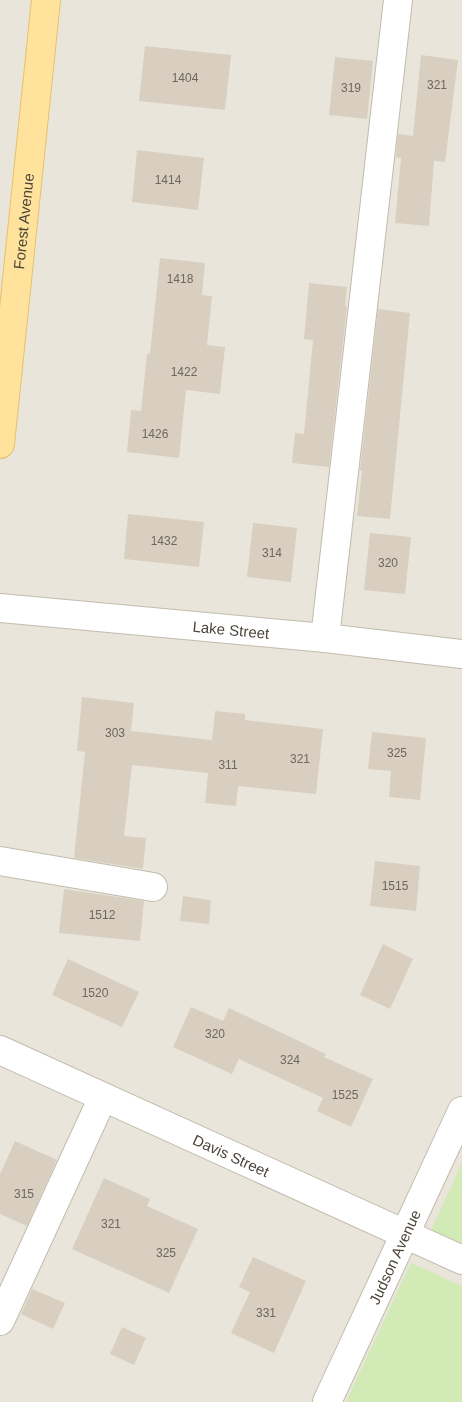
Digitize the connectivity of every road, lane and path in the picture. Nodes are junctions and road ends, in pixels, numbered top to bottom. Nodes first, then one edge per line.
1 (46, 0) edge
2 (398, 0) edge
3 (0, 444) edge
4 (0, 608) edge
5 (325, 638) junction
6 (462, 654) edge
7 (0, 861) edge
8 (153, 887) dead end
9 (0, 1050) edge
10 (103, 1097) junction
11 (462, 1112) edge
12 (406, 1235) junction
13 (462, 1260) edge
14 (0, 1321) edge
15 (327, 1402) edge

1 - 3 main road, Forest Avenue
2 - 5 street
4 - 5 street, Lake Street
5 - 6 street, Lake Street
7 - 8 street
9 - 10 street, Davis Street
10 - 12 street, Davis Street
10 - 14 street
11 - 12 street, Judson Avenue
12 - 13 street, Davis Street
12 - 15 street, Judson Avenue

